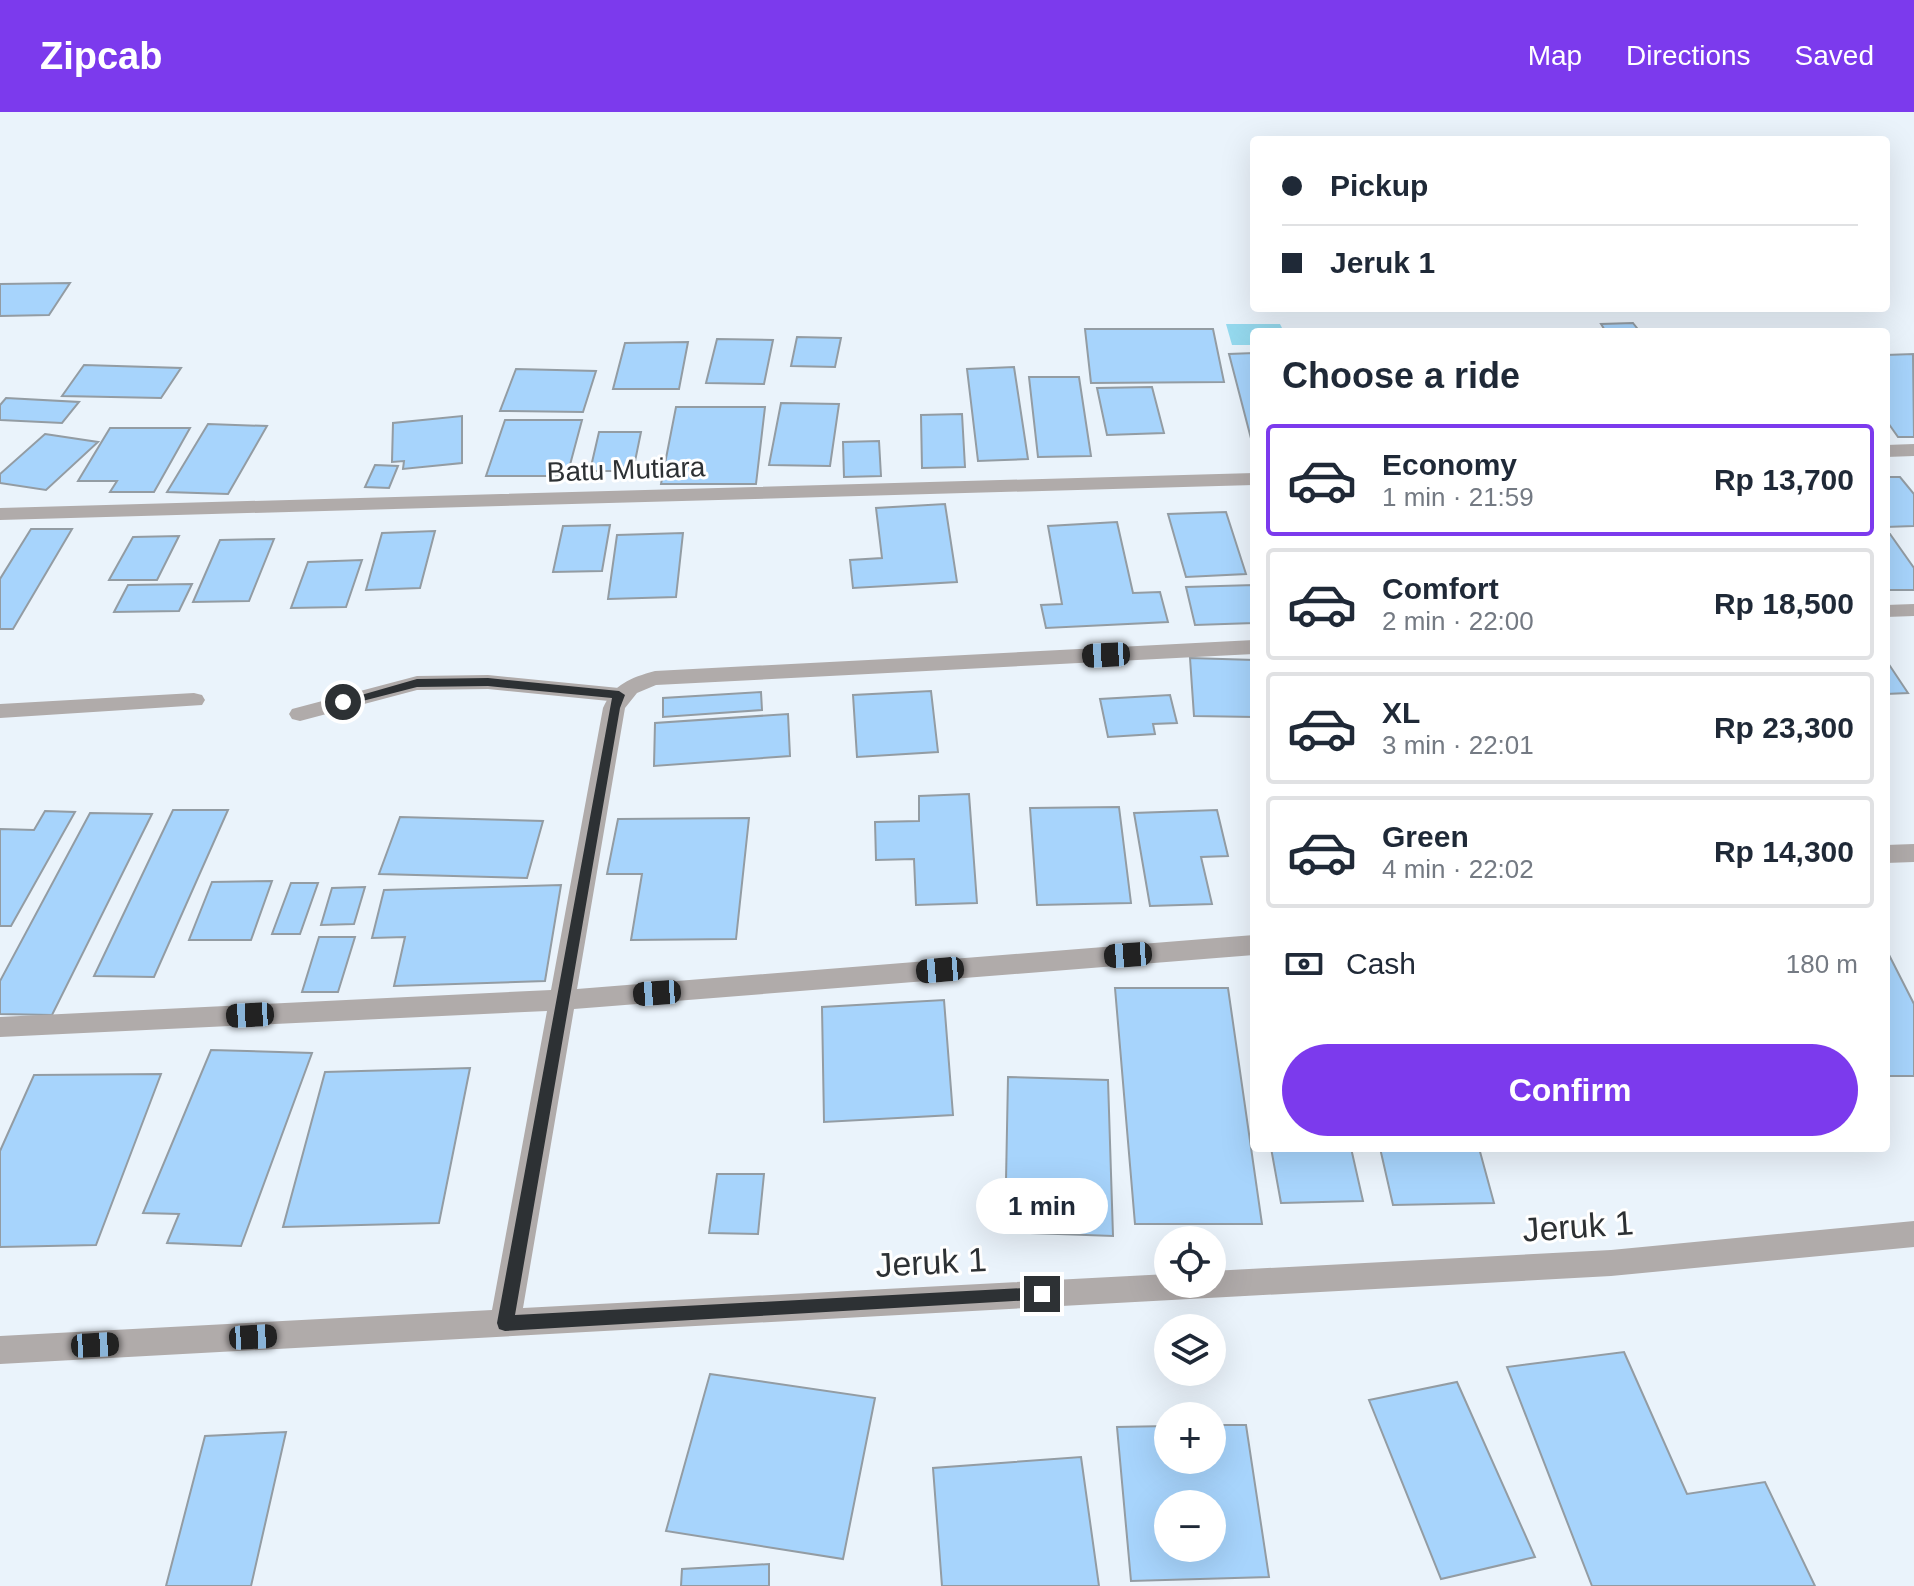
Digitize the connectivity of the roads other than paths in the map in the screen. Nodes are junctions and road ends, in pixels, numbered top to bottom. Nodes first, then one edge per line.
1 (1914, 450) edge
2 (1890, 451) edge
3 (1250, 479) edge
4 (0, 514) edge
5 (1914, 610) edge
6 (1890, 611) edge
7 (1250, 647) edge
8 (619, 695) junction
9 (194, 700) dead end
10 (0, 711) edge
11 (300, 714) dead end
12 (1914, 853) edge
13 (1890, 854) edge
14 (1250, 945) edge
15 (562, 1000) junction
16 (0, 1027) edge
17 (1914, 1234) edge
18 (505, 1323) junction
19 (0, 1350) edge

1 - 2 street
3 - 4 street, Batu Mutiara
5 - 6 street
7 - 8 street
8 - 11 street
8 - 15 street
9 - 10 street
12 - 13 street
14 - 15 street
15 - 16 street
15 - 18 street
17 - 18 street, Jeruk 1
18 - 19 street, Jeruk 1

